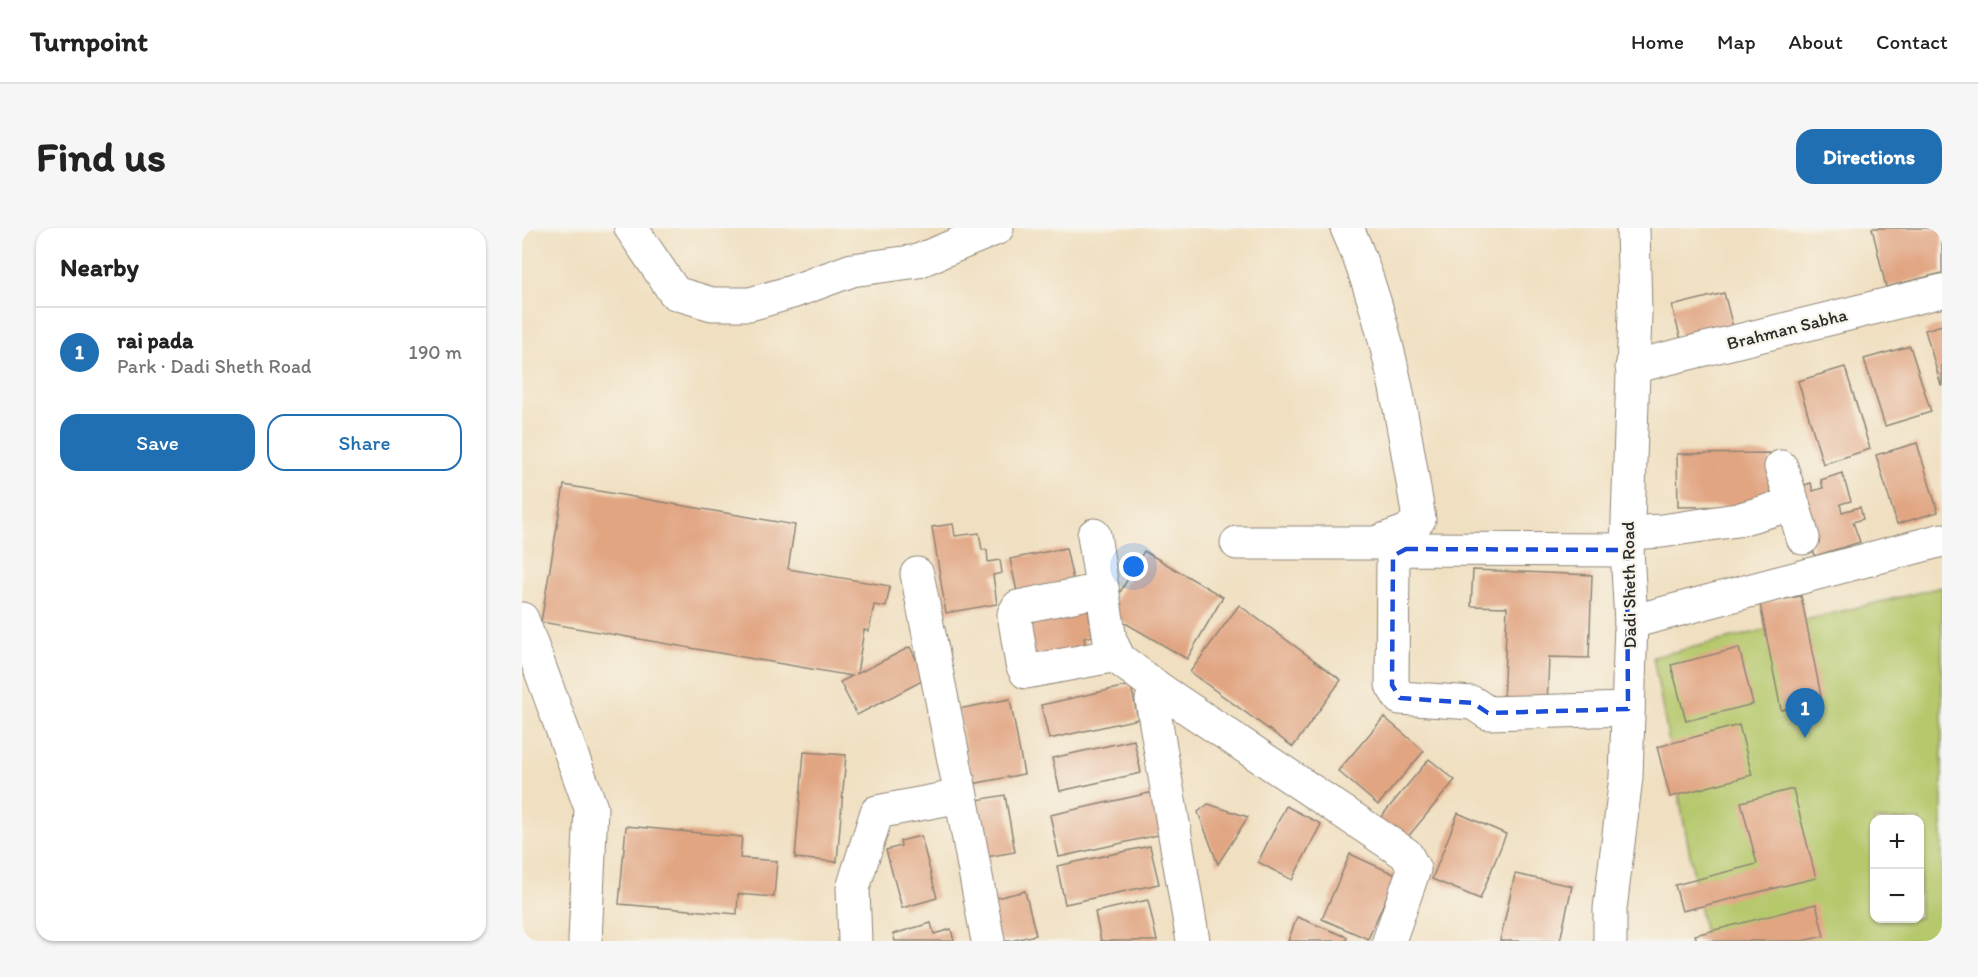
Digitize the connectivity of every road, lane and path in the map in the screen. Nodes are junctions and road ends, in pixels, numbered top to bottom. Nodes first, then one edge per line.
1 (632, 228) edge
2 (997, 228) edge
3 (1347, 228) edge
4 (1633, 228) edge
5 (1942, 291) edge
6 (1632, 367) junction
7 (1781, 467) dead end
8 (1793, 504) junction
9 (1094, 535) dead end
10 (1803, 538) dead end
11 (1942, 540) edge
12 (1628, 541) junction
13 (1238, 543) dead end
14 (917, 574) dead end
15 (1096, 591) junction
16 (522, 619) edge
17 (1631, 622) junction
18 (1111, 656) junction
19 (1162, 691) junction
20 (1628, 710) junction
21 (961, 796) junction
22 (585, 941) edge
23 (855, 941) edge
24 (988, 941) edge
25 (1193, 941) edge
26 (1389, 941) edge
27 (1610, 941) edge

1 - 2 street
3 - 13 street
4 - 6 street, Dadi Sheth Road
5 - 6 street, Brahman Sabha
6 - 12 street, Dadi Sheth Road
7 - 8 street
8 - 10 street
8 - 12 street
9 - 15 street
11 - 17 street
12 - 17 street, Dadi Sheth Road
12 - 20 street
14 - 21 street
15 - 18 street
15 - 18 street
16 - 22 street
17 - 20 street, Dadi Sheth Road
18 - 19 street
19 - 25 street
19 - 26 street
20 - 27 street, Dadi Sheth Road
21 - 23 street
21 - 24 street

